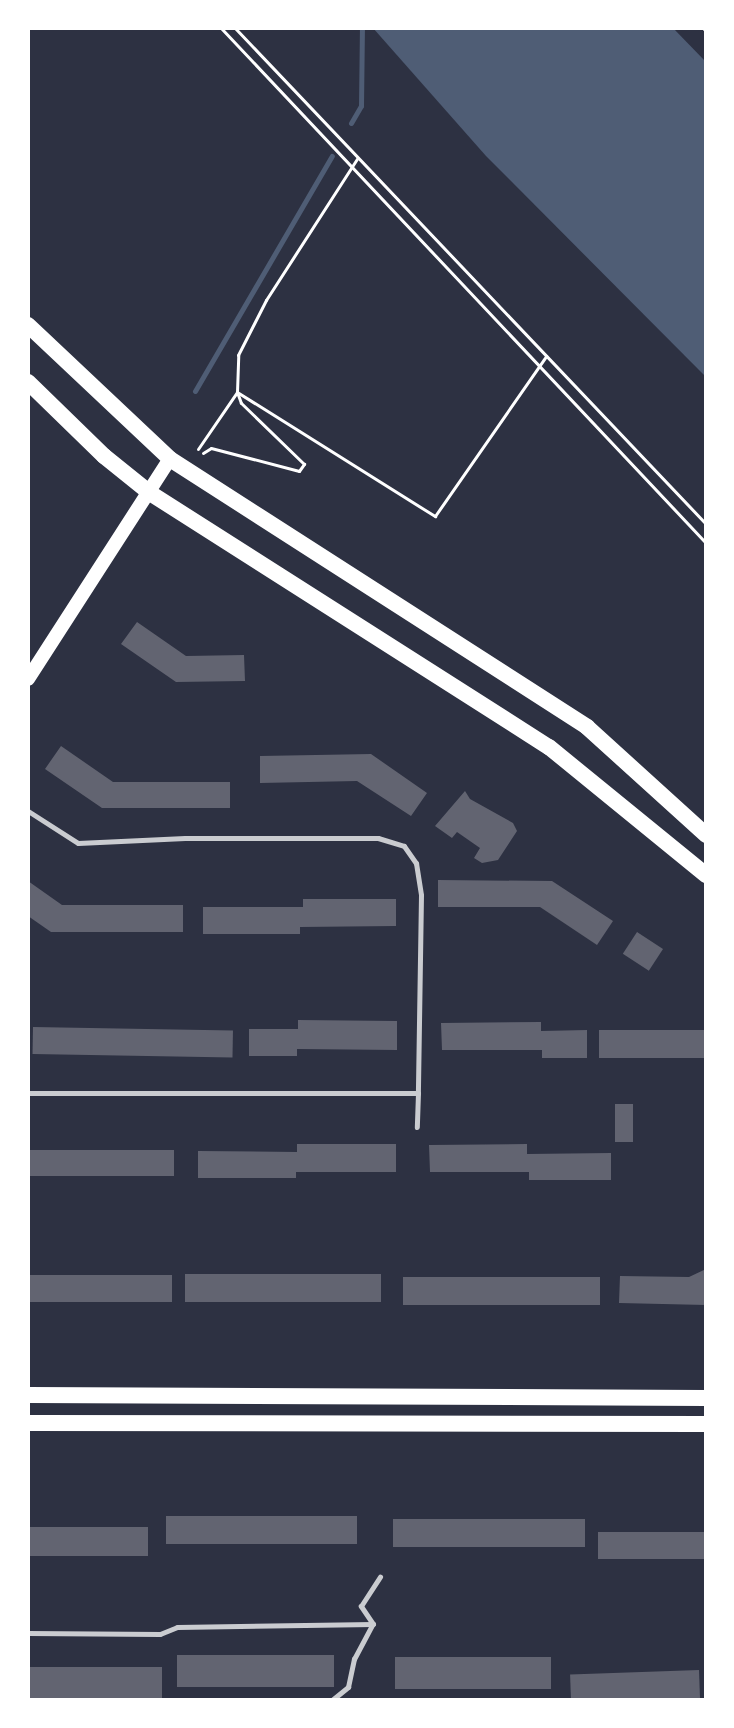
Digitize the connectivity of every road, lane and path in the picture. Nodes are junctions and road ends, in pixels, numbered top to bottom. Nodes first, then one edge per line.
1 (221, 28) edge
2 (235, 28) edge
3 (358, 158) junction
4 (350, 165) junction
5 (28, 325) edge
6 (546, 356) junction
7 (538, 365) junction
8 (28, 382) edge
9 (237, 392) junction
10 (198, 449) dead end
11 (203, 453) dead end
12 (170, 459) junction
13 (150, 493) junction
14 (706, 524) edge
15 (706, 543) edge
16 (28, 679) edge
17 (28, 811) edge
18 (706, 835) edge
19 (706, 875) edge
20 (28, 1093) edge
21 (418, 1093) junction
22 (417, 1127) dead end
23 (28, 1395) edge
24 (706, 1398) edge
25 (28, 1423) edge
26 (706, 1424) edge
27 (380, 1577) dead end
28 (373, 1624) junction
29 (28, 1633) edge
30 (332, 1700) edge

1 - 4 path
2 - 3 path
3 - 4 path
3 - 6 path
4 - 7 path
4 - 9 path
5 - 12 main road
6 - 7 path
6 - 14 path
7 - 9 path
7 - 15 path
8 - 13 main road
9 - 10 path
9 - 11 path
12 - 13 main road
12 - 18 main road
13 - 16 main road
13 - 19 main road
17 - 21 lane
20 - 21 lane
21 - 22 lane
23 - 24 main road
25 - 26 main road
27 - 28 lane
28 - 29 lane
28 - 30 lane

